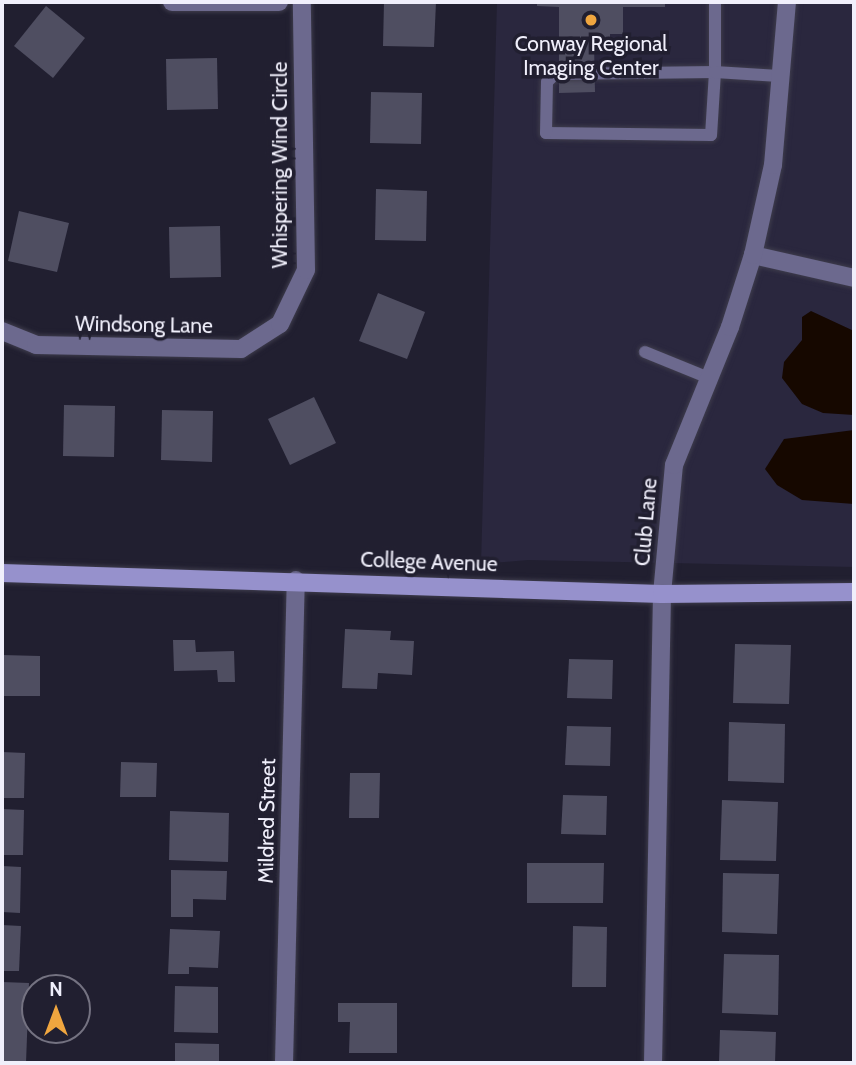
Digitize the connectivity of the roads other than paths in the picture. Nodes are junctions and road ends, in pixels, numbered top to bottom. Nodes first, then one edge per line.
1 (172, 2) edge
2 (279, 2) edge
3 (302, 2) edge
4 (715, 2) edge
5 (787, 2) edge
6 (715, 72) junction
7 (779, 76) junction
8 (753, 255) junction
9 (854, 278) edge
10 (280, 324) joint
11 (2, 331) edge
12 (645, 352) dead end
13 (709, 378) junction
14 (2, 573) edge
15 (296, 580) junction
16 (854, 592) edge
17 (662, 594) junction
18 (284, 1063) edge
19 (653, 1063) edge

1 - 2 street
3 - 10 street, Whispering Wind Circle
4 - 6 lane
5 - 7 street, Club Lane
6 - 6 lane
6 - 7 lane
7 - 8 street, Club Lane
8 - 9 street
8 - 13 street, Club Lane
10 - 11 street, Windsong Lane
12 - 13 lane
13 - 17 street, Club Lane
14 - 15 street, College Avenue
15 - 17 street, College Avenue
15 - 18 street, Mildred Street
16 - 17 street, College Avenue
17 - 19 street, Club Lane

